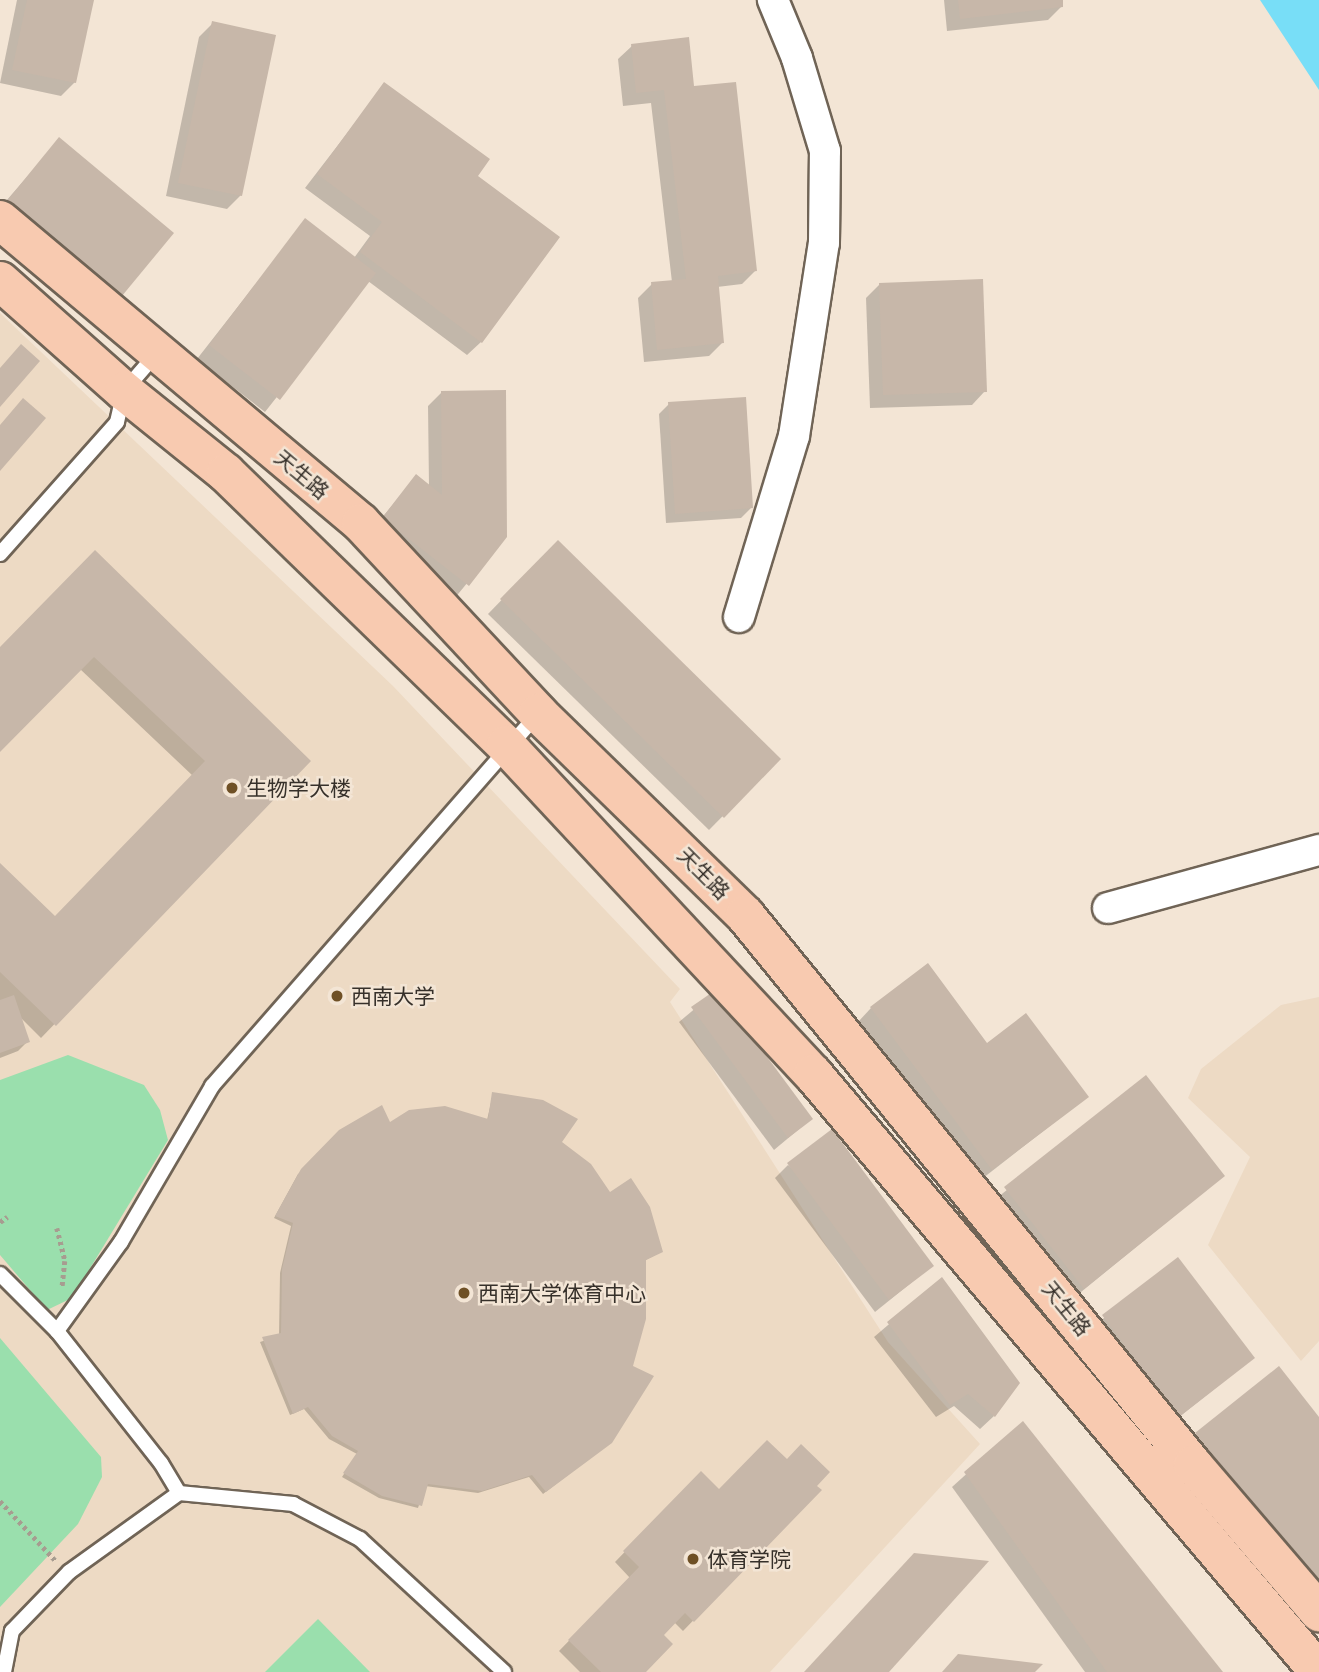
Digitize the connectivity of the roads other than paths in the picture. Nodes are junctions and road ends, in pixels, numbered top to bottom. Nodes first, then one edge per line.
1 (773, 0) edge
2 (0, 220) edge
3 (0, 281) edge
4 (158, 352) junction
5 (124, 391) junction
6 (0, 554) edge
7 (739, 617) dead end
8 (538, 713) junction
9 (506, 745) junction
10 (1319, 850) edge
11 (1108, 908) dead end
12 (0, 1274) edge
13 (57, 1331) junction
14 (179, 1493) junction
15 (1319, 1612) edge
16 (12, 1631) junction
17 (0, 1644) edge
18 (4, 1672) edge
19 (504, 1672) edge
20 (1319, 1672) edge

1 - 7 street
2 - 4 highway, 天生路
3 - 5 highway, 天生路
4 - 5 lane
4 - 8 highway, 天生路
5 - 6 lane
5 - 9 highway, 天生路
8 - 9 lane
8 - 15 highway, 天生路
9 - 13 lane
9 - 20 highway, 天生路
10 - 11 street
12 - 13 lane
13 - 14 lane
14 - 16 lane
14 - 19 lane
16 - 17 lane
16 - 18 lane

